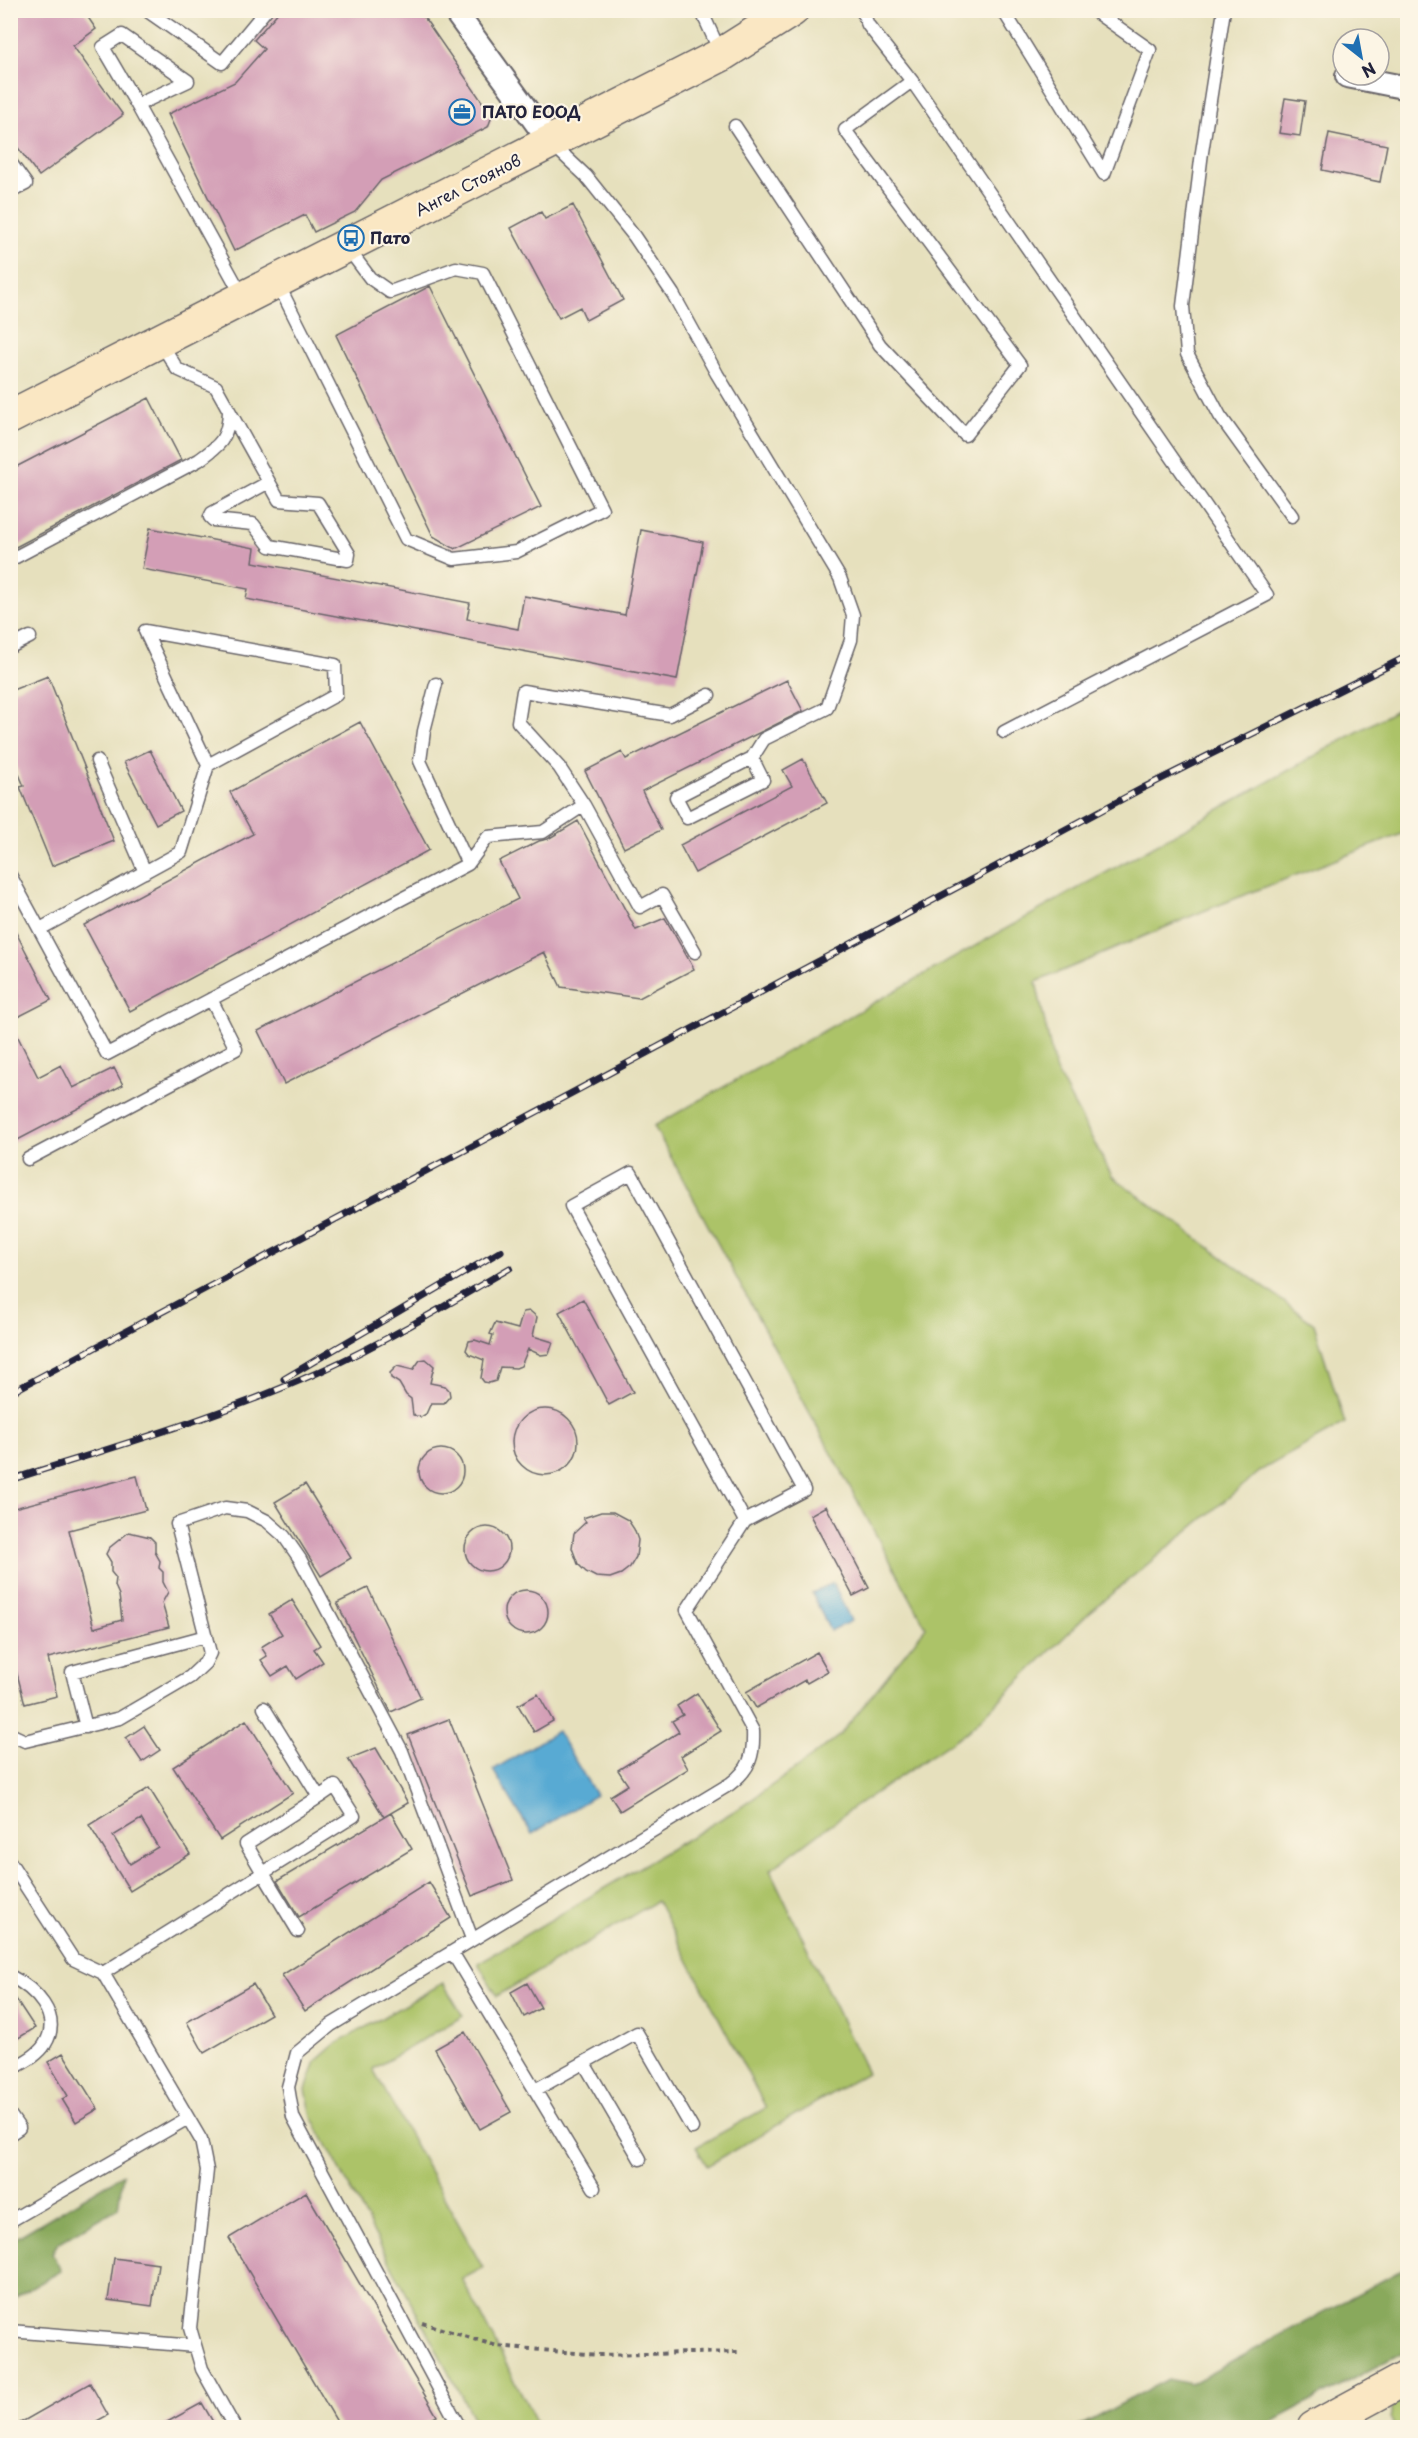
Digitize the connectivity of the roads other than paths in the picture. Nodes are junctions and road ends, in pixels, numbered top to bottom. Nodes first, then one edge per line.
1 (267, 10) edge
2 (454, 10) edge
3 (701, 10) edge
4 (792, 10) edge
5 (862, 10) edge
6 (1003, 10) edge
7 (1093, 10) edge
8 (1224, 10) edge
9 (149, 12) dead end
10 (721, 55) junction
11 (912, 81) junction
12 (1391, 85) edge
13 (1407, 88) edge
14 (137, 105) junction
15 (735, 126) dead end
16 (550, 142) junction
17 (10, 162) edge
18 (10, 192) edge
19 (346, 246) junction
20 (277, 281) junction
21 (244, 298) junction
22 (160, 341) junction
23 (229, 410) junction
24 (10, 417) edge
25 (269, 482) junction
26 (1292, 516) dead end
27 (10, 560) edge
28 (30, 637) dead end
29 (10, 647) edge
30 (436, 684) dead end
31 (709, 695) dead end
32 (1004, 732) dead end
33 (752, 758) junction
34 (97, 761) dead end
35 (208, 765) junction
36 (584, 806) junction
37 (468, 864) junction
38 (145, 872) junction
39 (10, 875) edge
40 (40, 929) junction
41 (695, 952) dead end
42 (211, 999) junction
43 (28, 1159) dead end
44 (745, 1521) junction
45 (206, 1636) junction
46 (264, 1708) dead end
47 (86, 1727) junction
48 (10, 1734) edge
49 (319, 1797) junction
50 (10, 1862) edge
51 (263, 1873) junction
52 (298, 1931) dead end
53 (472, 1939) junction
54 (452, 1952) junction
55 (103, 1973) junction
56 (10, 1976) edge
57 (584, 2063) junction
58 (10, 2070) edge
59 (535, 2090) junction
60 (10, 2115) edge
61 (188, 2118) junction
62 (692, 2128) dead end
63 (10, 2134) edge
64 (640, 2159) dead end
65 (594, 2188) dead end
66 (10, 2221) edge
67 (10, 2331) edge
68 (195, 2346) junction
69 (1407, 2377) edge
70 (1341, 2423) edge
71 (235, 2427) edge
72 (460, 2427) edge

1 - 9 lane
2 - 16 street
3 - 10 lane
4 - 10 street, Ангел Стоянов
5 - 11 lane
6 - 7 lane
8 - 26 lane
10 - 16 street, Ангел Стоянов
11 - 15 lane
11 - 32 lane
12 - 13 street
14 - 14 lane
14 - 21 lane
16 - 19 street, Ангел Стоянов
16 - 33 lane
17 - 18 lane
19 - 20 street, Ангел Стоянов
19 - 20 lane
20 - 21 street, Ангел Стоянов
21 - 22 street, Ангел Стоянов
22 - 23 lane
22 - 24 street, Ангел Стоянов
23 - 25 lane
23 - 27 lane
25 - 25 lane
28 - 29 lane
30 - 37 lane
31 - 36 lane
33 - 33 lane
34 - 38 lane
35 - 35 lane
35 - 38 lane
36 - 37 lane
36 - 41 lane
37 - 42 lane
38 - 40 lane
39 - 40 lane
40 - 42 lane
42 - 43 lane
44 - 44 lane
44 - 53 lane
45 - 47 lane
45 - 47 lane
45 - 53 lane
46 - 49 lane
47 - 48 lane
49 - 51 lane
49 - 51 lane
50 - 55 lane
51 - 52 lane
51 - 55 lane
53 - 54 lane
54 - 59 lane
54 - 72 lane
55 - 61 lane
56 - 58 lane
57 - 59 lane
57 - 62 lane
57 - 64 lane
59 - 65 lane
60 - 63 lane
61 - 66 lane
61 - 68 lane
67 - 68 lane
68 - 71 lane
69 - 70 street

